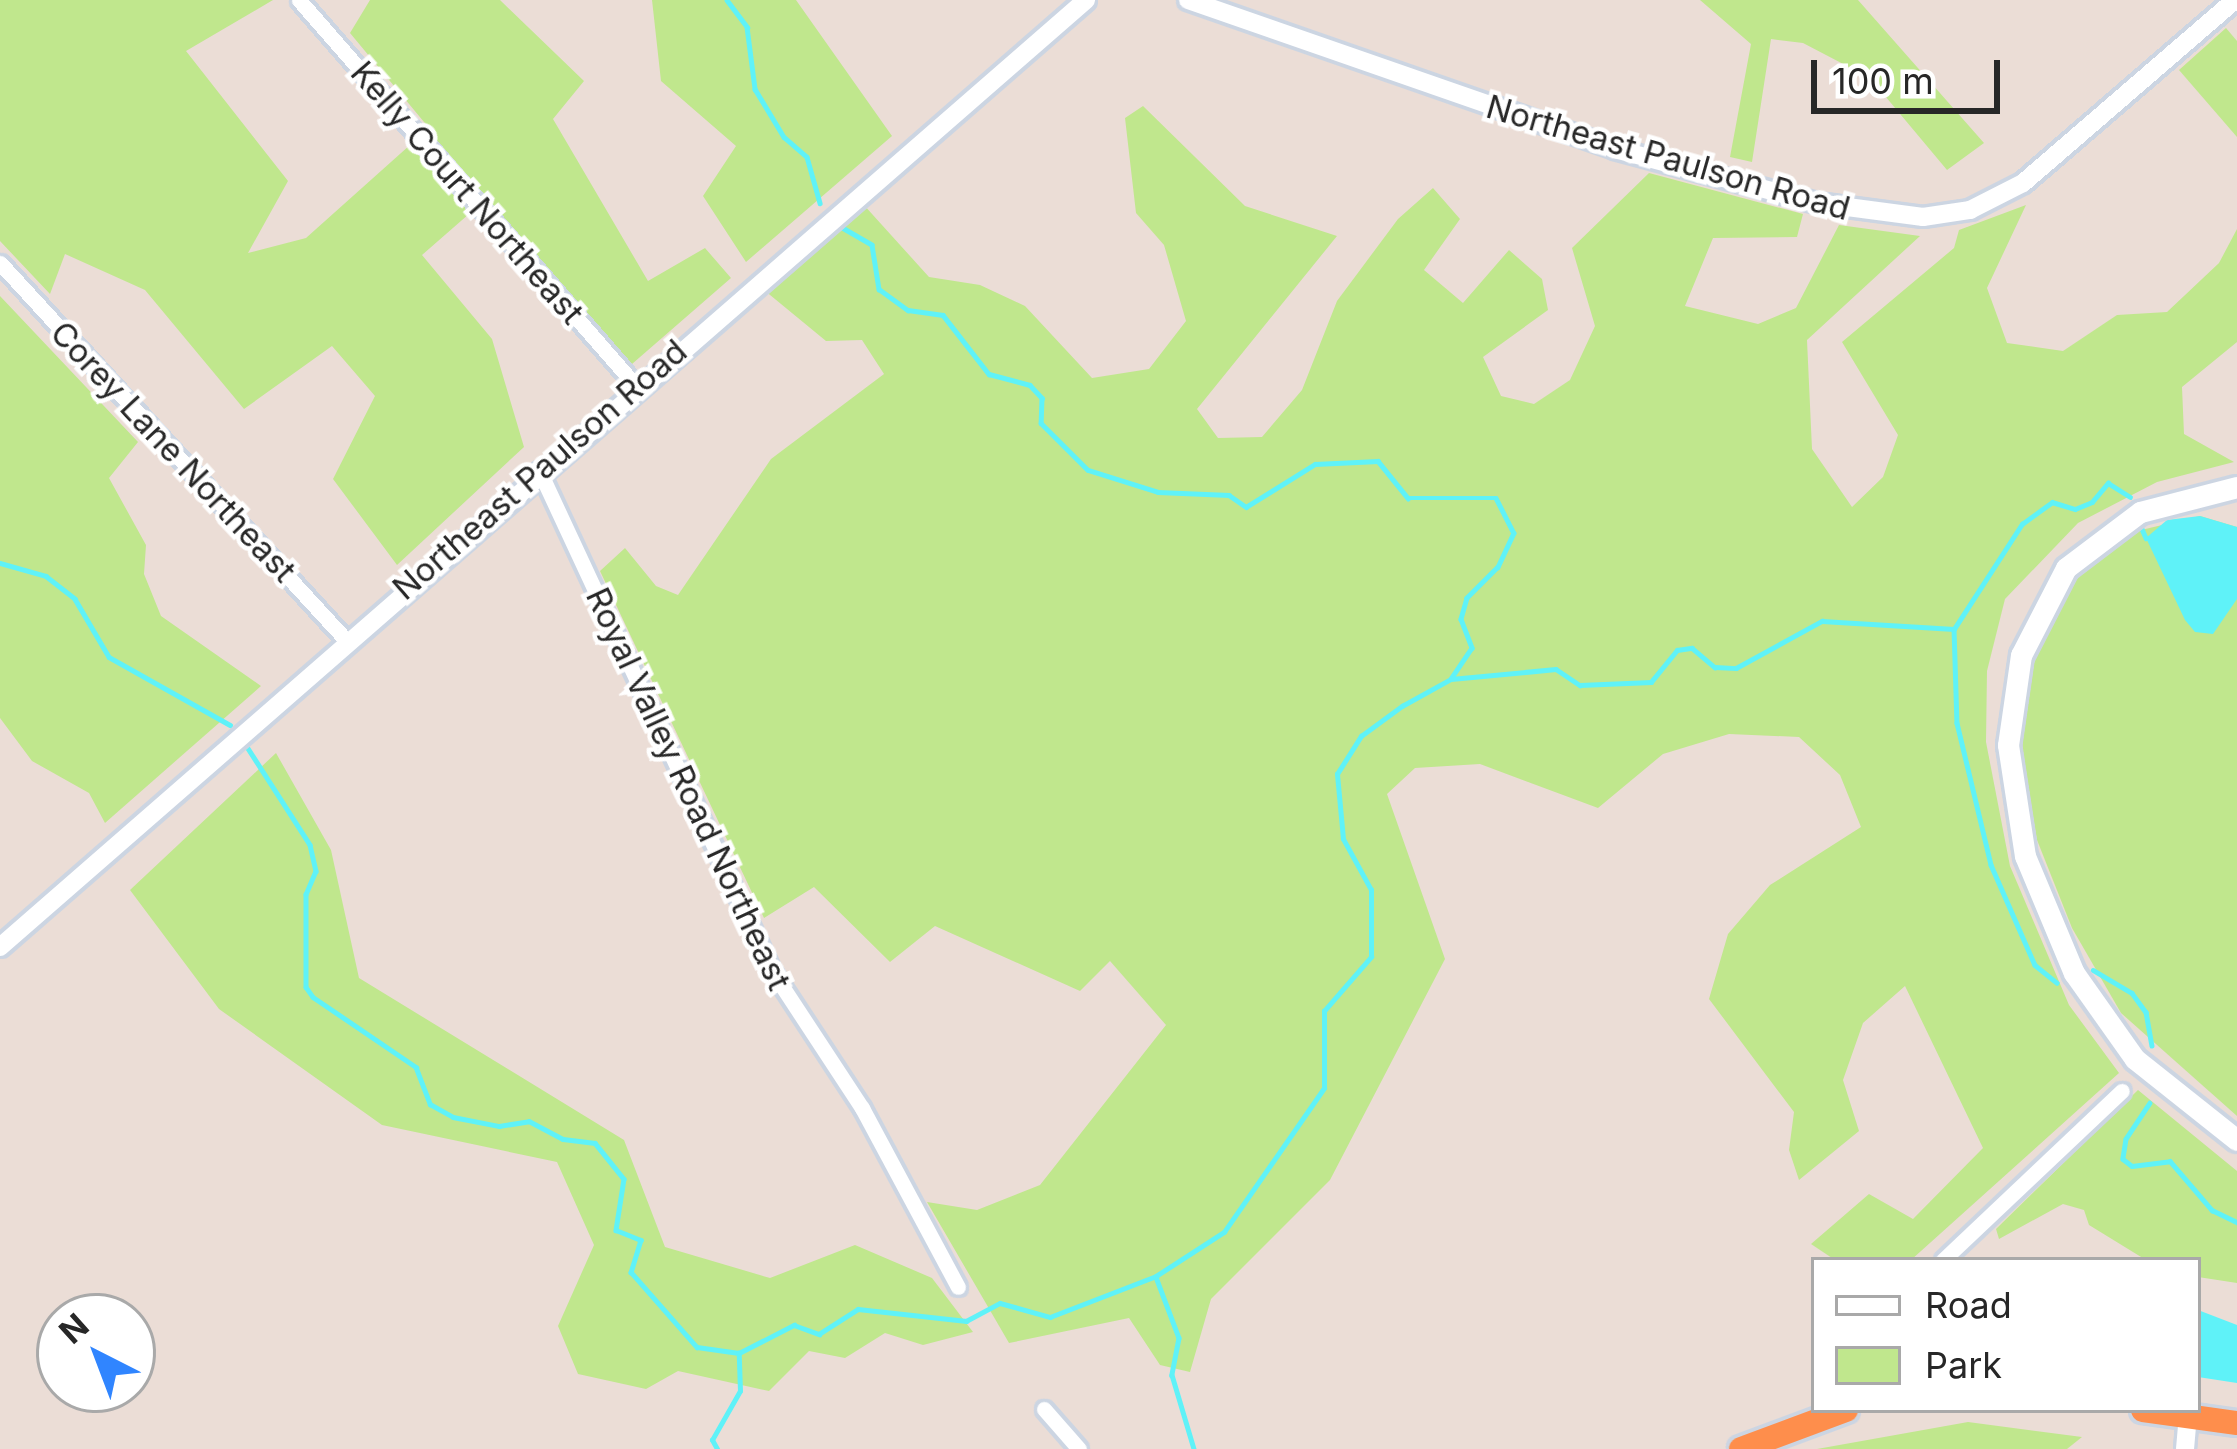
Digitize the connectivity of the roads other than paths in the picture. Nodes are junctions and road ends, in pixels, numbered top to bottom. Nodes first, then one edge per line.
1 (299, 0) edge
2 (1086, 0) edge
3 (1188, 0) edge
4 (2235, 0) edge
5 (0, 263) edge
6 (636, 386) junction
7 (539, 470) junction
8 (2237, 487) edge
9 (346, 640) junction
10 (0, 947) edge
11 (2122, 1091) dead end
12 (2237, 1140) edge
13 (1946, 1257) edge
14 (958, 1287) dead end
15 (1045, 1409) dead end
16 (1838, 1413) edge
17 (2166, 1413) edge
18 (2188, 1416) junction
19 (2237, 1424) edge
20 (1079, 1449) edge
21 (1741, 1449) edge
22 (2185, 1449) edge

1 - 6 street, Kelly Court Northeast
2 - 6 street, Northeast Paulson Road
3 - 4 street, Northeast Paulson Road
5 - 9 street, Corey Lane Northeast
6 - 7 street, Northeast Paulson Road
7 - 9 street, Northeast Paulson Road
7 - 14 street, Royal Valley Road Northeast
8 - 12 main road
9 - 10 street, Northeast Paulson Road
11 - 13 street
15 - 20 street
16 - 21 highway
17 - 18 highway
18 - 19 highway
18 - 22 street

